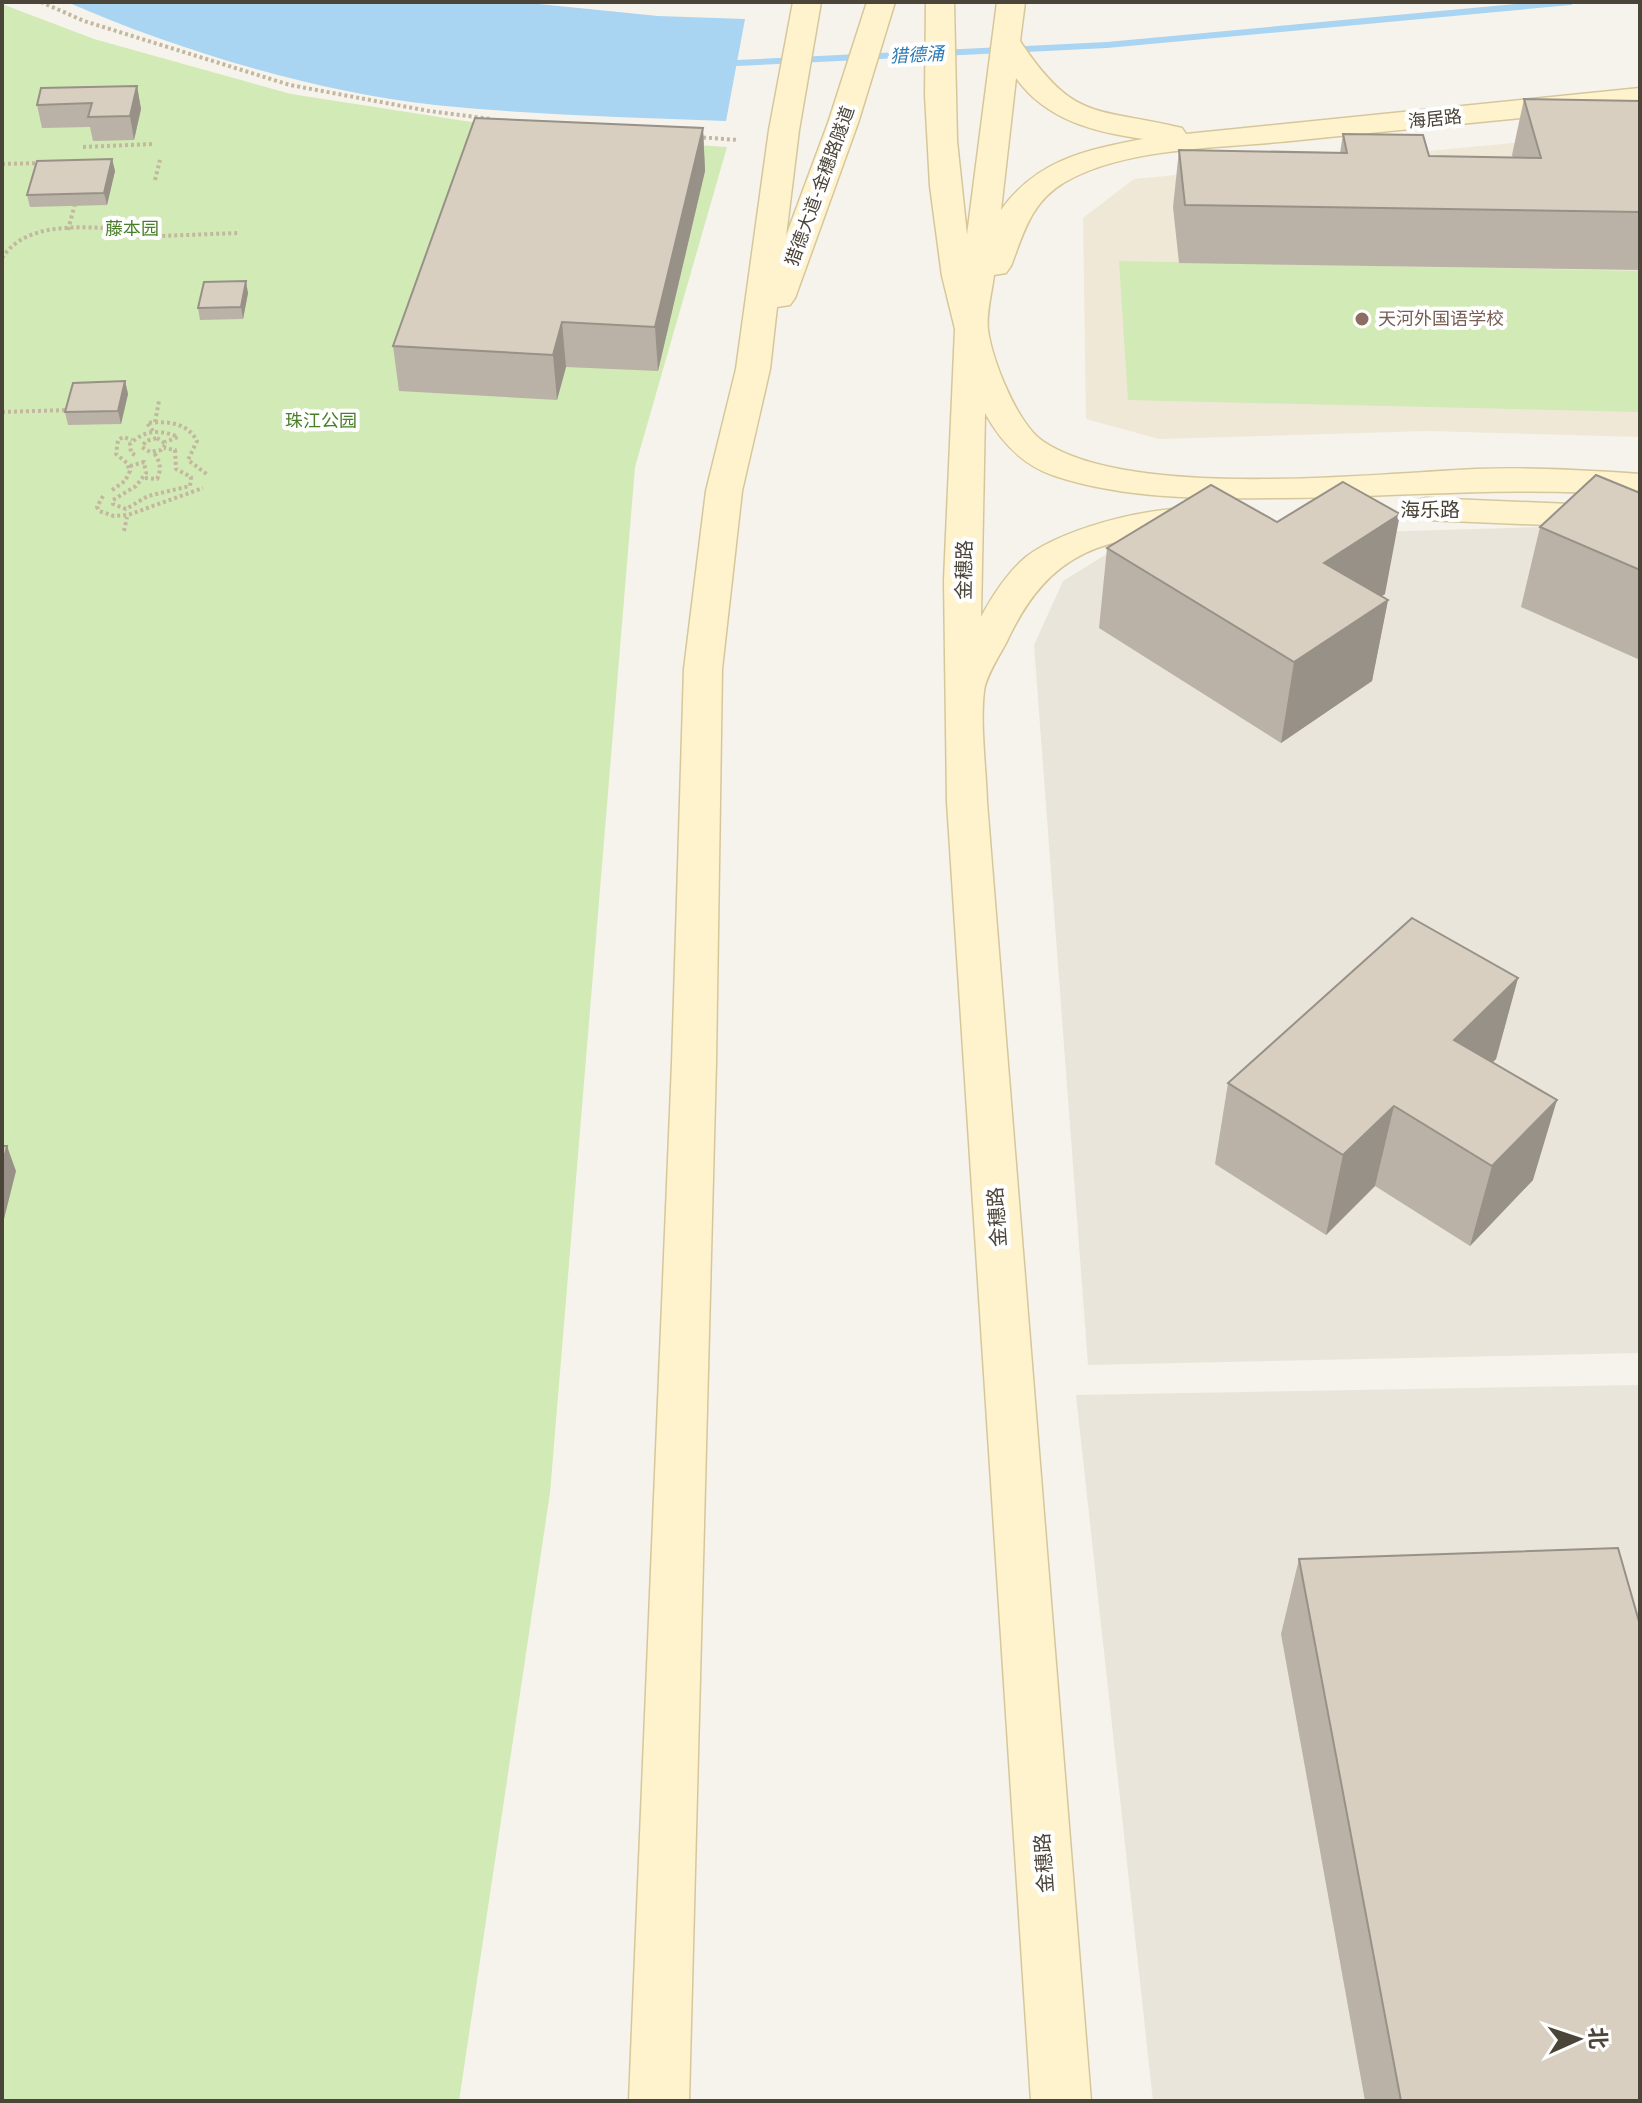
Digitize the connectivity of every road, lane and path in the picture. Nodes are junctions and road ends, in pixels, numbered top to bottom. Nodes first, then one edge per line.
1 (41, 2) edge
2 (1011, 2) edge
3 (940, 3) edge
4 (880, 6) edge
5 (805, 10) edge
6 (1006, 41) junction
7 (1640, 97) edge
8 (502, 120) edge
9 (689, 136) edge
10 (783, 138) junction
11 (1230, 138) junction
12 (153, 144) dead end
13 (83, 147) dead end
14 (160, 160) dead end
15 (46, 163) edge
16 (2, 164) edge
17 (155, 180) dead end
18 (77, 197) edge
19 (68, 230) junction
20 (239, 233) dead end
21 (2, 258) edge
22 (971, 331) junction
23 (753, 369) junction
24 (159, 401) dead end
25 (71, 410) edge
26 (2, 412) edge
27 (155, 422) junction
28 (153, 431) junction
29 (132, 440) junction
30 (165, 445) junction
31 (153, 452) junction
32 (135, 455) dead end
33 (188, 460) junction
34 (174, 463) junction
35 (130, 466) junction
36 (208, 475) dead end
37 (144, 478) junction
38 (1640, 485) edge
39 (203, 488) dead end
40 (112, 490) dead end
41 (179, 490) junction
42 (183, 499) junction
43 (113, 500) junction
44 (127, 516) junction
45 (1640, 518) edge
46 (124, 531) dead end
47 (965, 689) junction
48 (659, 2101) edge
49 (1061, 2101) edge

1 - 8 path
2 - 6 main road
3 - 22 main road
4 - 23 main road, 猎德大道-金穗路隧道
5 - 10 main road
6 - 11 main road
6 - 22 main road
7 - 11 main road, 海居路
9 - 10 path
10 - 23 main road
11 - 22 main road
12 - 13 path
14 - 17 path
15 - 16 path
18 - 19 path
19 - 20 path
19 - 21 path
22 - 38 main road, 海乐路
22 - 47 main road, 金穗路
23 - 48 main road
24 - 27 path
25 - 26 path
27 - 28 path
27 - 33 path
28 - 29 path
28 - 30 path
29 - 32 path
29 - 35 path
30 - 31 path
30 - 31 path
30 - 34 path
31 - 37 path
33 - 34 path
33 - 36 path
34 - 41 path
35 - 37 path
35 - 40 path
37 - 43 path
39 - 42 path
41 - 42 path
41 - 43 path
42 - 44 path
43 - 44 path
44 - 46 path
45 - 47 main road, 海乐路
47 - 49 main road, 金穗路

